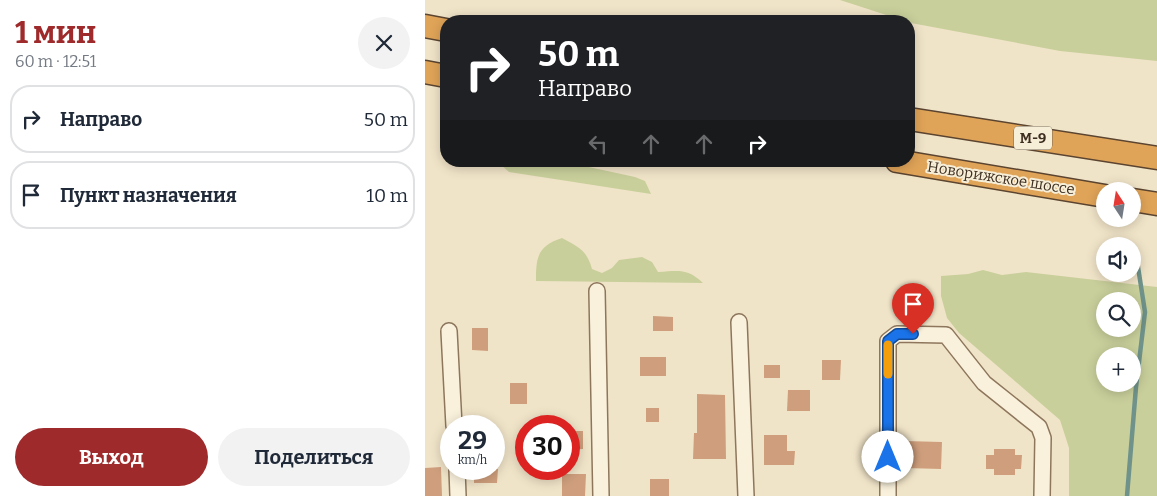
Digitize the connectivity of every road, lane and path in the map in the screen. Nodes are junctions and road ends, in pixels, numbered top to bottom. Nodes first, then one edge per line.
1 (425, 26) edge
2 (440, 29) edge
3 (425, 72) edge
4 (440, 75) edge
5 (915, 120) edge
6 (1157, 158) edge
7 (915, 164) edge
8 (1096, 194) edge
9 (1141, 201) edge
10 (1157, 204) edge
11 (597, 291) dead end
12 (739, 322) dead end
13 (449, 331) dead end
14 (453, 415) edge
15 (458, 480) edge
16 (459, 496) edge
17 (601, 496) edge
18 (746, 496) edge
19 (888, 496) edge
20 (1042, 496) edge

1 - 2 highway
3 - 4 highway
5 - 6 highway, М-9
7 - 8 highway, Новорижское шоссе
9 - 10 highway
11 - 17 street
12 - 18 street
13 - 14 street
15 - 16 street
19 - 20 street

